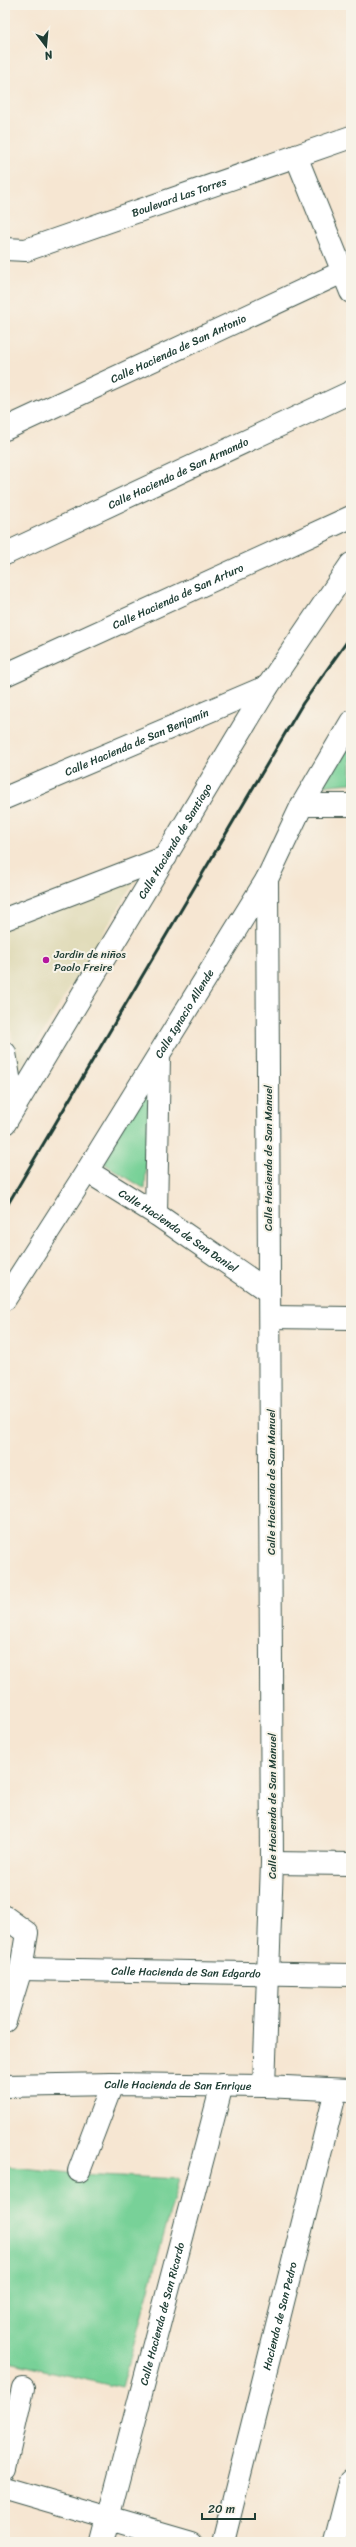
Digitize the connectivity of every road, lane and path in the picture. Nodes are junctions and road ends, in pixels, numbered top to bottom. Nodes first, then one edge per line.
1 (351, 137) edge
2 (296, 156) junction
3 (5, 249) edge
4 (346, 270) edge
5 (351, 292) edge
6 (351, 392) edge
7 (5, 429) edge
8 (351, 517) edge
9 (5, 554) edge
10 (351, 564) edge
11 (5, 674) edge
12 (268, 686) junction
13 (351, 722) edge
14 (5, 798) edge
15 (302, 805) junction
16 (351, 805) edge
17 (166, 857) junction
18 (267, 879) junction
19 (5, 919) edge
20 (5, 1053) edge
21 (159, 1056) junction
22 (10, 1115) edge
23 (87, 1171) junction
24 (156, 1214) junction
25 (269, 1292) junction
26 (5, 1299) edge
27 (270, 1317) junction
28 (351, 1318) edge
29 (272, 1863) junction
30 (351, 1864) edge
31 (5, 1917) edge
32 (21, 1969) junction
33 (269, 1973) junction
34 (351, 1975) edge
35 (5, 2021) edge
36 (112, 2084) junction
37 (222, 2085) junction
38 (5, 2086) edge
39 (264, 2086) junction
40 (344, 2090) edge
41 (79, 2171) dead end
42 (23, 2388) dead end
43 (5, 2468) edge
44 (351, 2480) edge
45 (5, 2488) edge
46 (108, 2516) junction
47 (102, 2542) edge
48 (191, 2542) edge
49 (223, 2542) edge
50 (335, 2542) edge

1 - 2 street, Boulevard Las Torres
2 - 3 street, Boulevard Las Torres
2 - 4 street
4 - 5 street
4 - 7 street, Calle Hacienda de San Antonio
6 - 9 street, Calle Hacienda de San Armando
8 - 11 street, Calle Hacienda de San Arturo
10 - 12 street, Calle Hacienda de Santiago
12 - 14 street, Calle Hacienda de San Benjamín
12 - 17 street, Calle Hacienda de Santiago
13 - 15 street, Calle Ignacio Allende
15 - 16 street
15 - 18 street, Calle Ignacio Allende
17 - 19 street
17 - 22 street, Calle Hacienda de Santiago
18 - 21 street, Calle Ignacio Allende
18 - 25 street, Calle Hacienda de San Manuel
20 - 22 street
21 - 23 street, Calle Ignacio Allende
21 - 24 street
23 - 24 street, Calle Hacienda de San Daniel
23 - 26 street, Calle Ignacio Allende
24 - 25 street, Calle Hacienda de San Daniel
25 - 27 street, Calle Hacienda de San Manuel
27 - 28 street
27 - 29 street, Calle Hacienda de San Manuel
29 - 30 street
29 - 33 street, Calle Hacienda de San Manuel
31 - 32 street
32 - 33 street, Calle Hacienda de San Edgardo
32 - 35 street
33 - 34 street, Calle Hacienda de San Edgardo
33 - 39 street, Calle Hacienda de San Manuel
36 - 37 street, Calle Hacienda de San Enrique
36 - 38 street, Calle Hacienda de San Enrique
36 - 41 street
37 - 39 street, Calle Hacienda de San Enrique
37 - 46 street, Calle Hacienda de San Ricardo
39 - 40 street, Calle Hacienda de San Enrique
40 - 49 street, Hacienda de San Pedro
42 - 43 street
44 - 50 street
45 - 46 street
46 - 47 street, Calle Hacienda de San Ricardo
46 - 48 street

